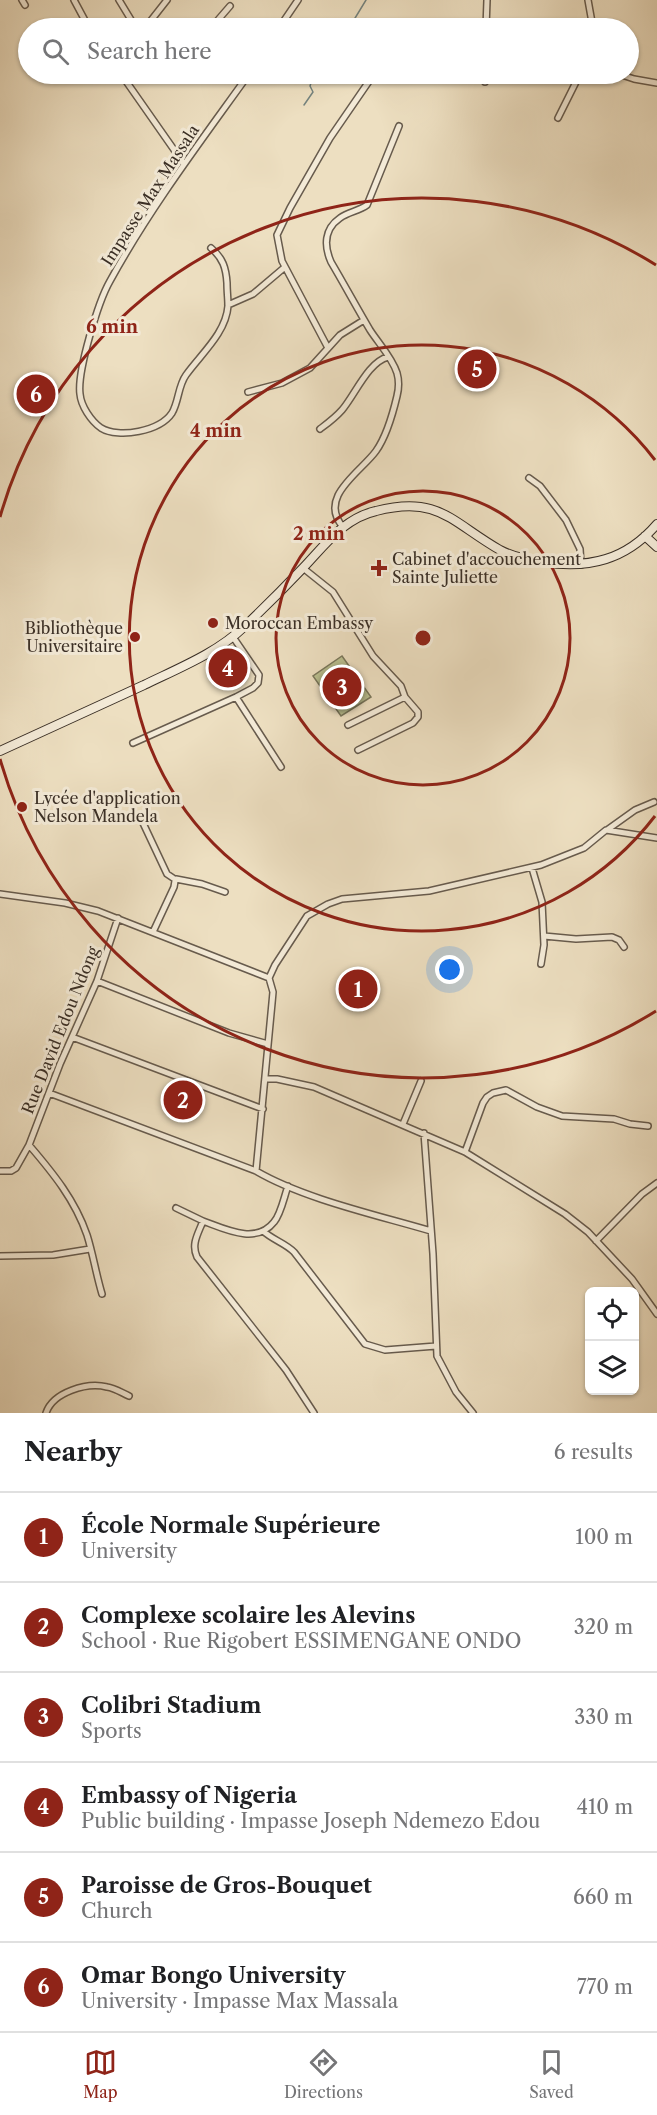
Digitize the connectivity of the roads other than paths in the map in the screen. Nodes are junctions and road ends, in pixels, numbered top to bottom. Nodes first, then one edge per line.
1 (74, 0) edge
2 (119, 0) edge
3 (167, 0) edge
4 (298, 0) edge
5 (487, 0) edge
6 (588, 0) edge
7 (230, 6) dead end
8 (84, 18) edge
9 (130, 18) edge
10 (153, 18) edge
11 (220, 18) edge
12 (286, 18) edge
13 (486, 18) edge
14 (591, 18) edge
15 (639, 80) edge
16 (657, 83) edge
17 (128, 84) edge
18 (242, 84) edge
19 (367, 84) edge
20 (575, 84) edge
21 (558, 117) dead end
22 (399, 126) dead end
23 (184, 164) junction
24 (211, 248) dead end
25 (285, 267) junction
26 (228, 306) junction
27 (364, 320) junction
28 (328, 348) junction
29 (388, 357) junction
30 (248, 392) dead end
31 (320, 429) dead end
32 (529, 478) dead end
33 (657, 524) edge
34 (343, 527) junction
35 (645, 536) junction
36 (657, 547) edge
37 (581, 565) junction
38 (303, 568) junction
39 (233, 637) junction
40 (405, 696) junction
41 (236, 697) junction
42 (348, 725) dead end
43 (133, 743) dead end
44 (358, 750) dead end
45 (0, 751) edge
46 (281, 767) dead end
47 (654, 802) dead end
48 (143, 823) dead end
49 (606, 830) junction
50 (657, 838) edge
51 (532, 868) junction
52 (175, 879) junction
53 (225, 892) dead end
54 (0, 894) edge
55 (118, 918) junction
56 (153, 932) junction
57 (544, 936) junction
58 (624, 947) dead end
59 (541, 964) dead end
60 (269, 978) junction
61 (96, 981) junction
62 (72, 1037) junction
63 (268, 1044) junction
64 (266, 1079) junction
65 (421, 1081) dead end
66 (49, 1093) junction
67 (263, 1110) junction
68 (403, 1124) junction
69 (648, 1126) dead end
70 (424, 1133) junction
71 (29, 1145) junction
72 (465, 1152) junction
73 (0, 1171) edge
74 (256, 1171) junction
75 (657, 1183) edge
76 (288, 1186) junction
77 (176, 1208) dead end
78 (203, 1221) junction
79 (264, 1231) junction
80 (431, 1231) junction
81 (596, 1241) junction
82 (90, 1249) junction
83 (0, 1256) edge
84 (102, 1294) dead end
85 (657, 1314) edge
86 (436, 1346) junction
87 (129, 1396) dead end
88 (46, 1413) edge
89 (314, 1413) edge
90 (473, 1413) edge

1 - 8 street
2 - 9 street
3 - 10 street
4 - 12 street
5 - 13 street
6 - 14 street
7 - 11 street
15 - 16 street
17 - 23 street
18 - 23 street, Impasse Max Massala
19 - 25 street
20 - 21 street
22 - 27 street
23 - 26 street, Impasse Max Massala
24 - 26 street, Impasse Max Massala
25 - 26 street
25 - 28 street
27 - 28 street
27 - 29 street
28 - 30 street
29 - 31 street
29 - 34 street
32 - 37 street
33 - 35 main road
34 - 37 main road
34 - 38 main road
35 - 36 main road
35 - 37 main road
38 - 39 main road
38 - 40 street
39 - 41 street
39 - 45 main road
40 - 42 street
40 - 44 street
41 - 43 street
41 - 46 street
47 - 49 street
48 - 52 street
49 - 50 street
49 - 51 street
51 - 57 street
51 - 60 street
52 - 53 street
52 - 56 street
54 - 55 street
55 - 56 street
55 - 61 street, Rue David Edou Ndong
56 - 60 street
57 - 58 street
57 - 59 street
60 - 63 street
61 - 62 street, Rue David Edou Ndong
61 - 63 street
62 - 66 street, Rue David Edou Ndong
62 - 67 street
63 - 64 street
64 - 67 street
64 - 68 street
65 - 68 street
66 - 71 street, Rue David Edou Ndong
66 - 74 street
67 - 74 street
68 - 70 street
69 - 72 street
70 - 72 street
70 - 80 street
71 - 73 street, Rue David Edou Ndong
71 - 82 street
72 - 81 street
74 - 76 street
75 - 81 street
76 - 79 street
76 - 80 street
77 - 78 street
78 - 79 street
78 - 89 street
79 - 86 street
80 - 86 street
81 - 85 street
82 - 83 street
82 - 84 street
86 - 90 street
87 - 88 street

